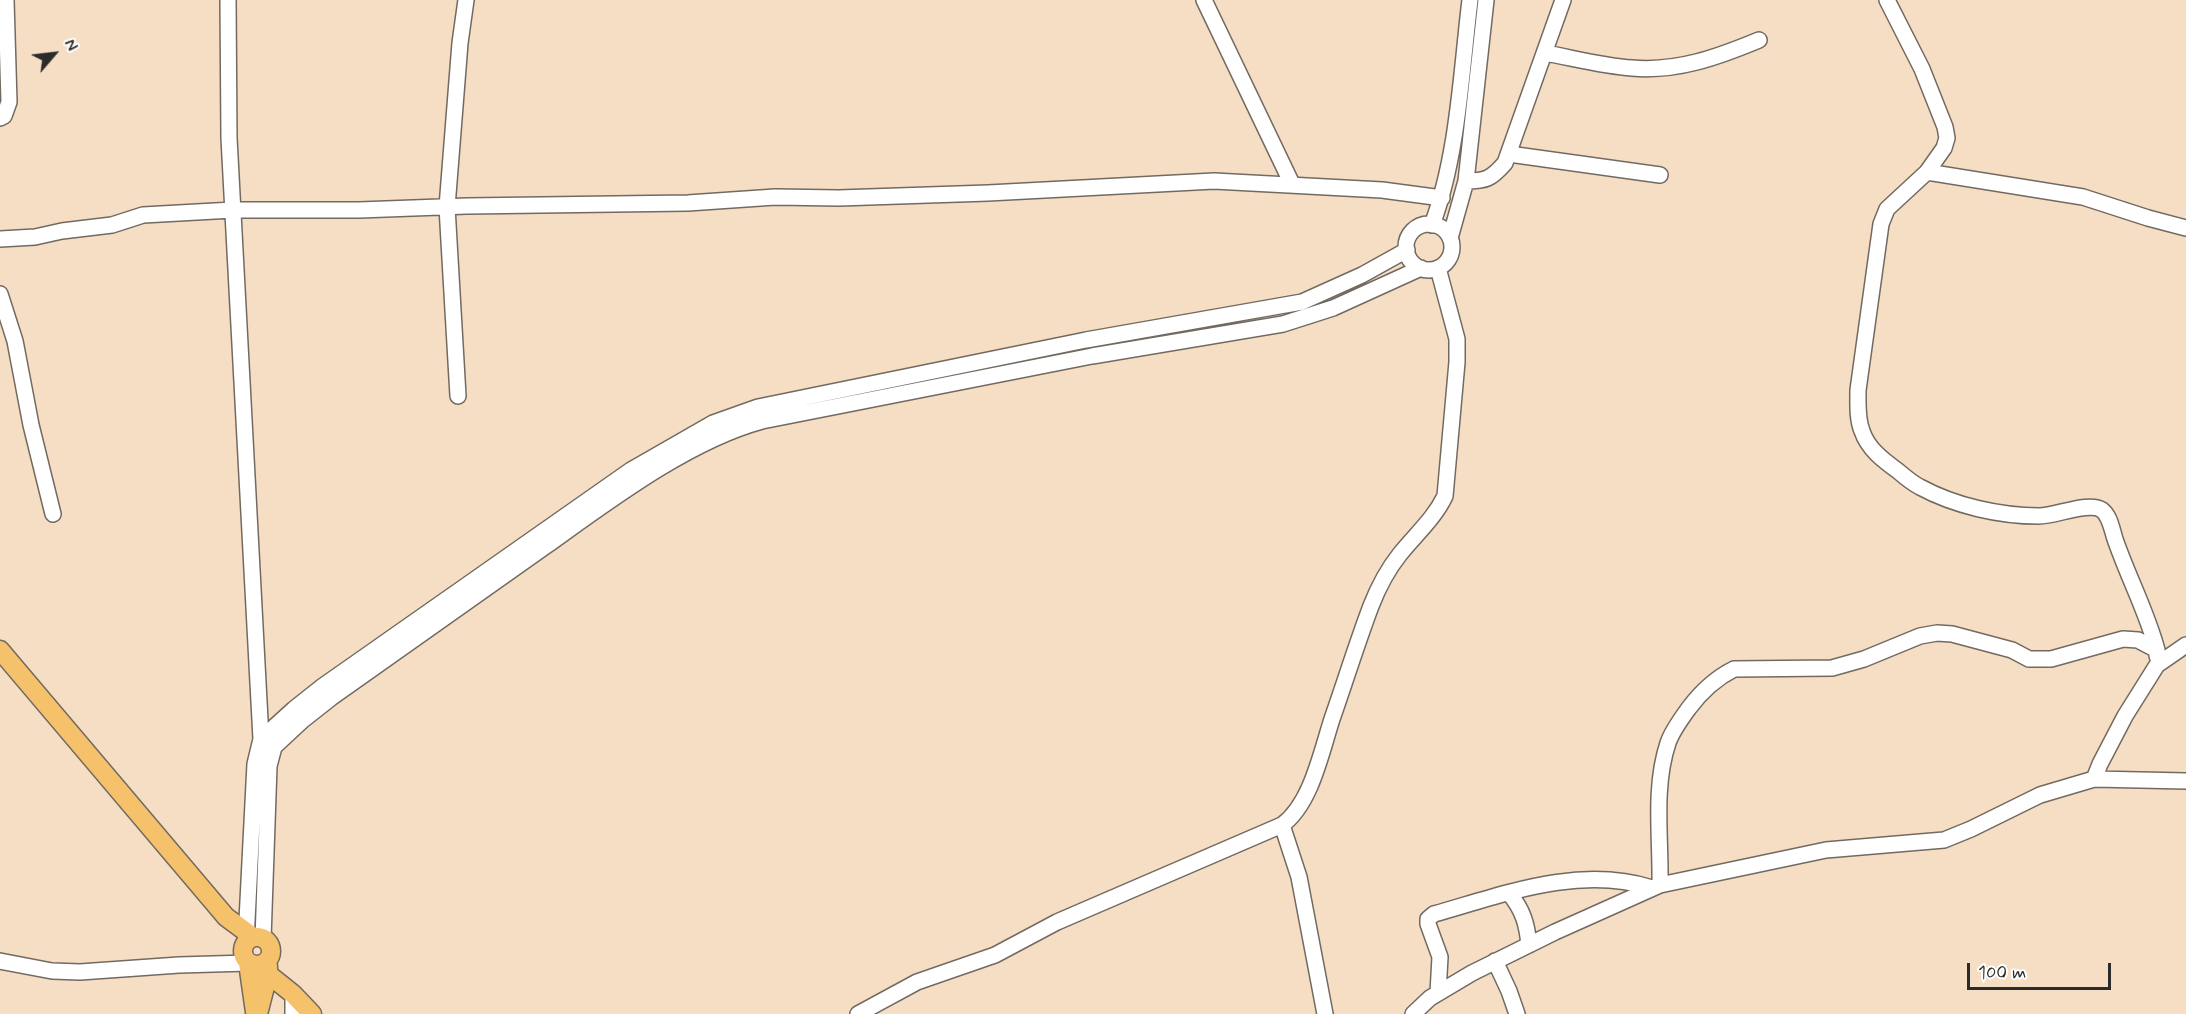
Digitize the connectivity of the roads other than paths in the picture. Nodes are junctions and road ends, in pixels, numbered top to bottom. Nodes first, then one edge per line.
1 (3, 0) edge
2 (228, 0) edge
3 (466, 0) edge
4 (1204, 0) edge
5 (1470, 0) edge
6 (1485, 0) edge
7 (1563, 0) edge
8 (1887, 0) edge
9 (1759, 40) dead end
10 (1545, 53) junction
11 (0, 118) edge
12 (1509, 154) junction
13 (1927, 172) junction
14 (1660, 175) dead end
15 (1466, 181) junction
16 (1292, 184) junction
17 (1442, 198) junction
18 (447, 207) junction
19 (233, 210) junction
20 (1432, 225) junction
21 (2186, 228) edge
22 (1450, 238) junction
23 (0, 239) edge
24 (1407, 250) junction
25 (1421, 268) junction
26 (1438, 268) junction
27 (0, 294) edge
28 (4, 314) edge
29 (458, 396) dead end
30 (52, 514) dead end
31 (2186, 645) edge
32 (0, 650) edge
33 (2157, 658) junction
34 (261, 739) junction
35 (2094, 779) junction
36 (2186, 781) edge
37 (1282, 825) junction
38 (1656, 886) junction
39 (1509, 893) junction
40 (1529, 945) junction
41 (256, 952) junction
42 (0, 961) edge
43 (1496, 961) junction
44 (1438, 993) junction
45 (292, 994) junction
46 (256, 1014) edge
47 (293, 1014) edge
48 (312, 1014) edge
49 (858, 1014) edge
50 (1325, 1014) edge
51 (1413, 1014) edge
52 (1517, 1014) edge

1 - 11 street
2 - 19 street
3 - 18 street
4 - 16 street
5 - 17 street
6 - 15 street
7 - 10 street
8 - 13 street
9 - 10 street
10 - 12 street
12 - 14 street
12 - 15 street
13 - 21 street
13 - 33 street
15 - 22 street
16 - 17 street
16 - 18 street
17 - 20 street
18 - 19 street
18 - 29 street
19 - 23 street
19 - 34 street
20 - 22 street
20 - 24 street
22 - 26 street
24 - 25 street
24 - 34 street
25 - 26 street
25 - 41 street
26 - 37 street
27 - 28 street
28 - 30 street
31 - 33 street
32 - 41 main road
33 - 35 street
33 - 38 street
34 - 41 street
35 - 36 street
35 - 38 street
37 - 49 street
37 - 50 street
38 - 39 street
38 - 40 street
39 - 40 street
39 - 44 street
40 - 43 street
41 - 42 street
41 - 45 main road
41 - 46 main road
43 - 44 street
43 - 52 street
44 - 51 street
45 - 47 street
45 - 48 main road

